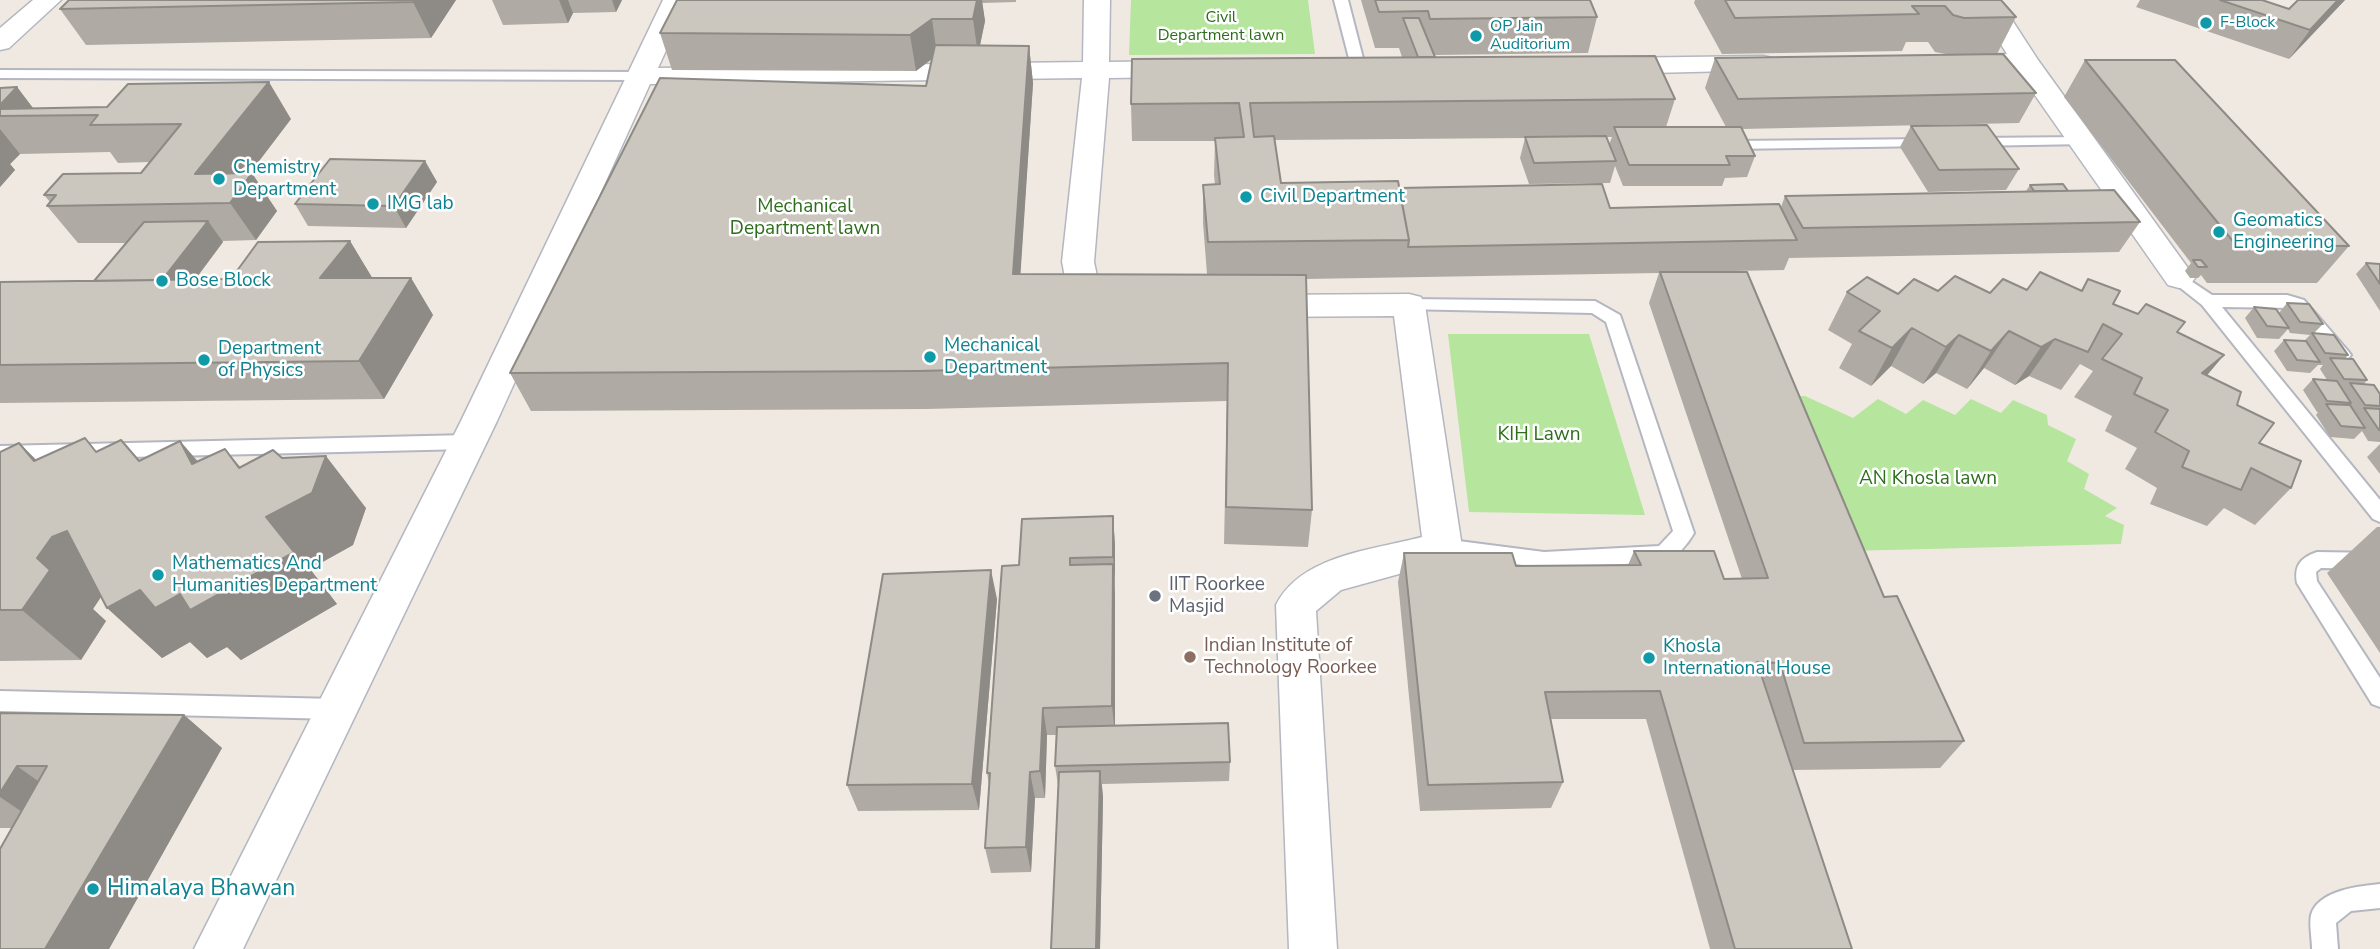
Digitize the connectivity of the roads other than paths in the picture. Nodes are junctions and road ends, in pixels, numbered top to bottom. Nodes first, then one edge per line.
1 (48, 0) edge
2 (676, 0) edge
3 (1097, 0) edge
4 (1341, 0) edge
5 (1986, 0) edge
6 (0, 42) edge
7 (1940, 62) edge
8 (2025, 63) junction
9 (1787, 64) edge
10 (1580, 67) edge
11 (1096, 69) junction
12 (1206, 69) edge
13 (1386, 69) edge
14 (1331, 70) edge
15 (1359, 70) junction
16 (0, 74) edge
17 (641, 76) junction
18 (2083, 141) junction
19 (1733, 145) edge
20 (2179, 278) joint
21 (2208, 301) junction
22 (1409, 305) junction
23 (1152, 306) edge
24 (1219, 306) edge
25 (2354, 370) edge
26 (468, 442) junction
27 (0, 453) edge
28 (2380, 514) edge
29 (1443, 547) junction
30 (2380, 561) edge
31 (2380, 697) edge
32 (0, 701) edge
33 (336, 709) junction
34 (2380, 896) edge
35 (218, 949) edge
36 (1313, 949) edge
37 (2325, 949) edge

1 - 6 street
2 - 17 street
3 - 11 street
4 - 15 lane
5 - 8 street
7 - 8 street
8 - 18 street
9 - 10 street
11 - 12 street
11 - 17 street
11 - 23 street
13 - 15 street
14 - 15 street
16 - 17 lane
17 - 26 street
18 - 19 lane
18 - 20 street
20 - 21 lane
21 - 25 lane
21 - 28 lane
22 - 24 street
22 - 29 street
22 - 29 lane
26 - 27 lane
26 - 33 street
29 - 36 street
30 - 31 lane
32 - 33 lane
33 - 35 street
34 - 37 lane

